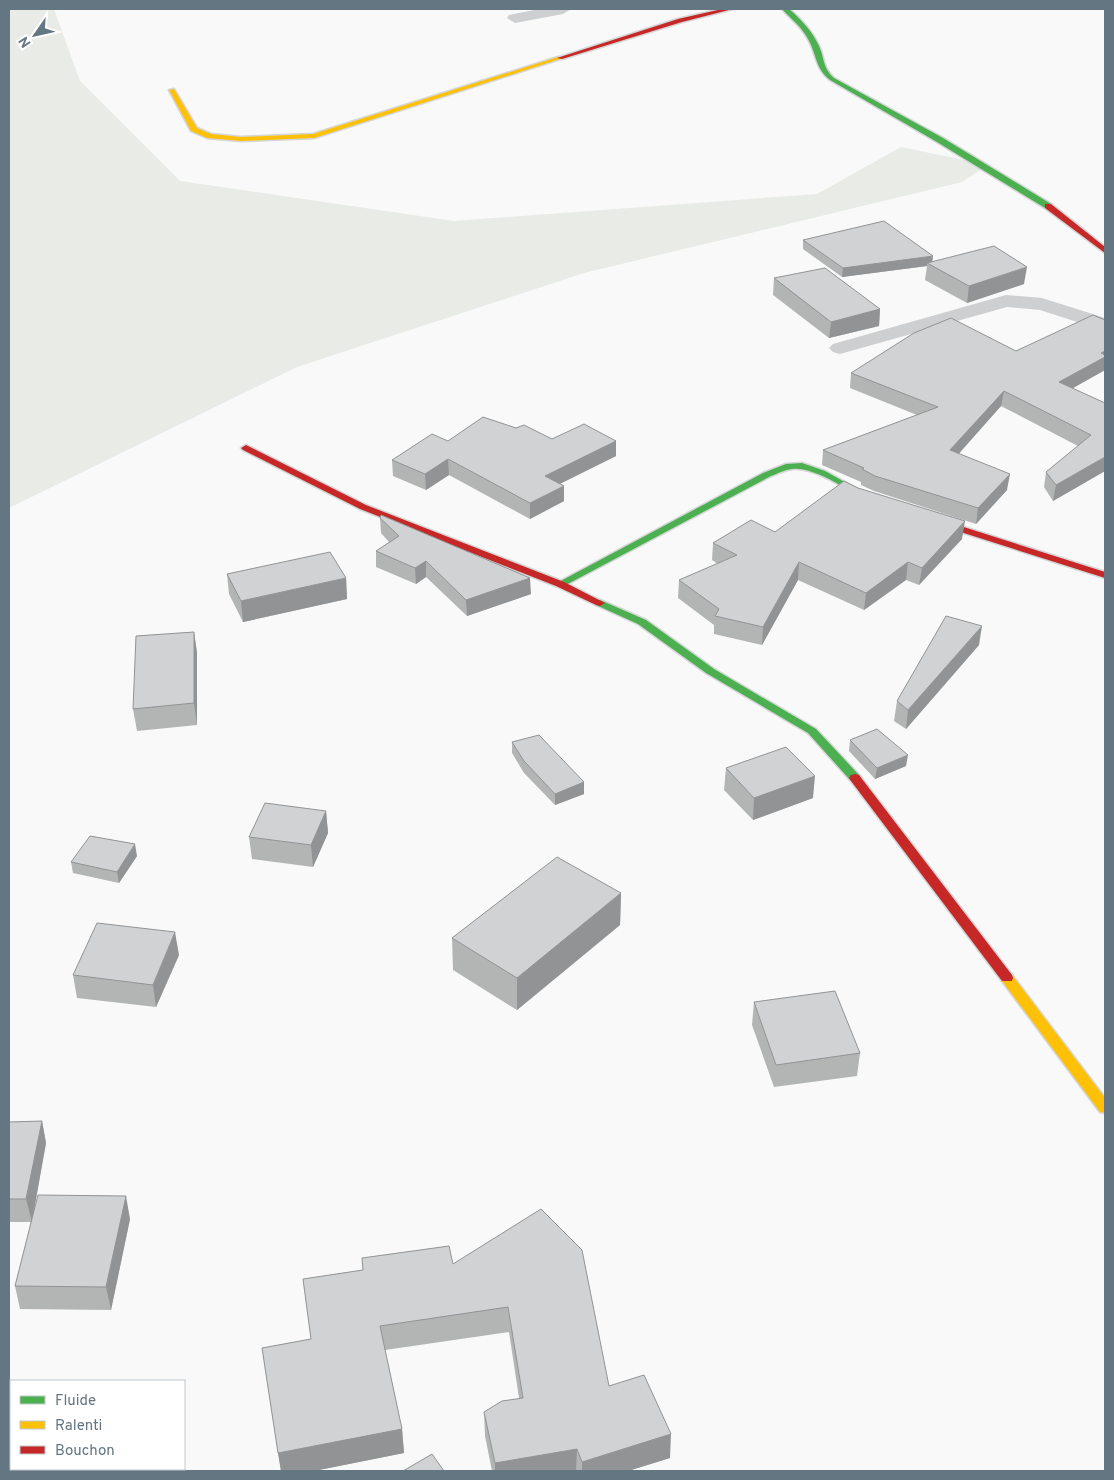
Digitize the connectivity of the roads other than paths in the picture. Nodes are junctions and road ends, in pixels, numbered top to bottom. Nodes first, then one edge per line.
1 (563, 9) edge
2 (730, 9) edge
3 (785, 9) edge
4 (515, 18) dead end
5 (172, 90) dead end
6 (1105, 251) edge
7 (1105, 325) edge
8 (840, 348) dead end
9 (246, 448) dead end
10 (882, 504) edge
11 (916, 515) edge
12 (1105, 575) edge
13 (560, 584) junction
14 (1105, 1108) edge

1 - 4 street
2 - 5 street
3 - 6 street
7 - 8 street
9 - 13 street
10 - 13 street
11 - 12 street
13 - 14 street

